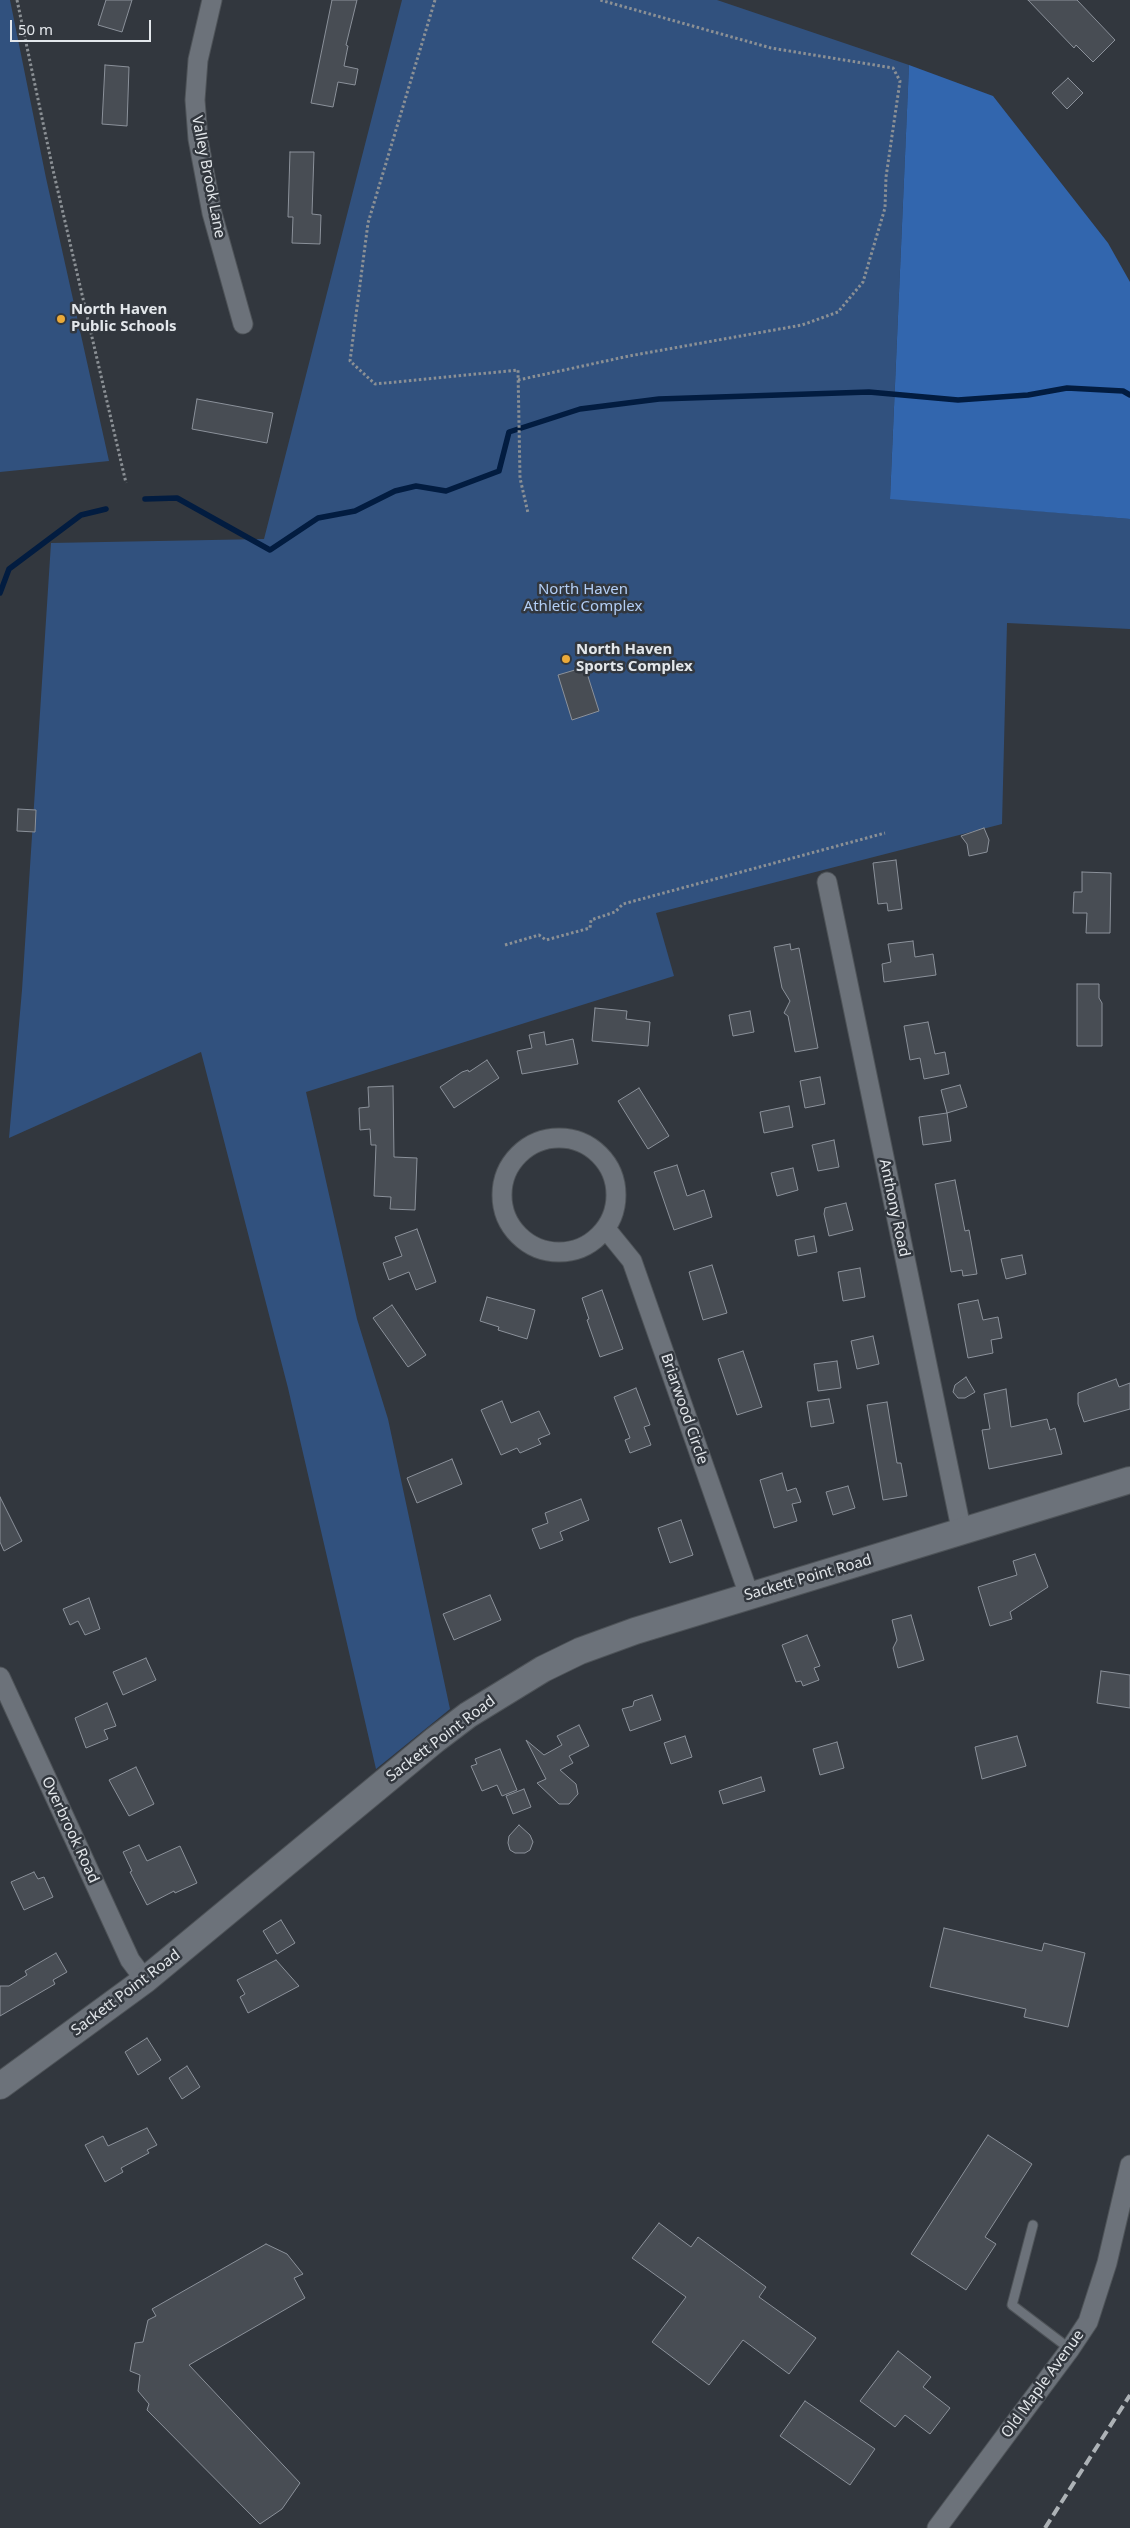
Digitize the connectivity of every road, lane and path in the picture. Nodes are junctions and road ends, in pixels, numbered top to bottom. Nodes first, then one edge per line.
1 (17, 0) edge
2 (212, 0) edge
3 (435, 0) edge
4 (600, 0) edge
5 (243, 324) dead end
6 (518, 380) junction
7 (126, 483) dead end
8 (528, 513) dead end
9 (885, 833) dead end
10 (827, 882) dead end
11 (505, 945) dead end
12 (606, 1229) junction
13 (1130, 1480) edge
14 (962, 1533) junction
15 (750, 1595) junction
16 (0, 1677) edge
17 (145, 1980) junction
18 (0, 2086) edge
19 (1130, 2165) edge
20 (1033, 2225) dead end
21 (1070, 2349) junction
22 (937, 2528) edge

1 - 7 path
2 - 5 street, Valley Brook Lane
3 - 6 path
4 - 6 path
6 - 8 path
9 - 11 path
10 - 14 street, Anthony Road
12 - 12 street
12 - 15 street, Briarwood Circle
13 - 14 street, Sackett Point Road
14 - 15 street, Sackett Point Road
15 - 17 street, Sackett Point Road
16 - 17 street, Overbrook Road
17 - 18 street, Sackett Point Road
19 - 21 street, Old Maple Avenue
20 - 21 lane
21 - 22 street, Old Maple Avenue

